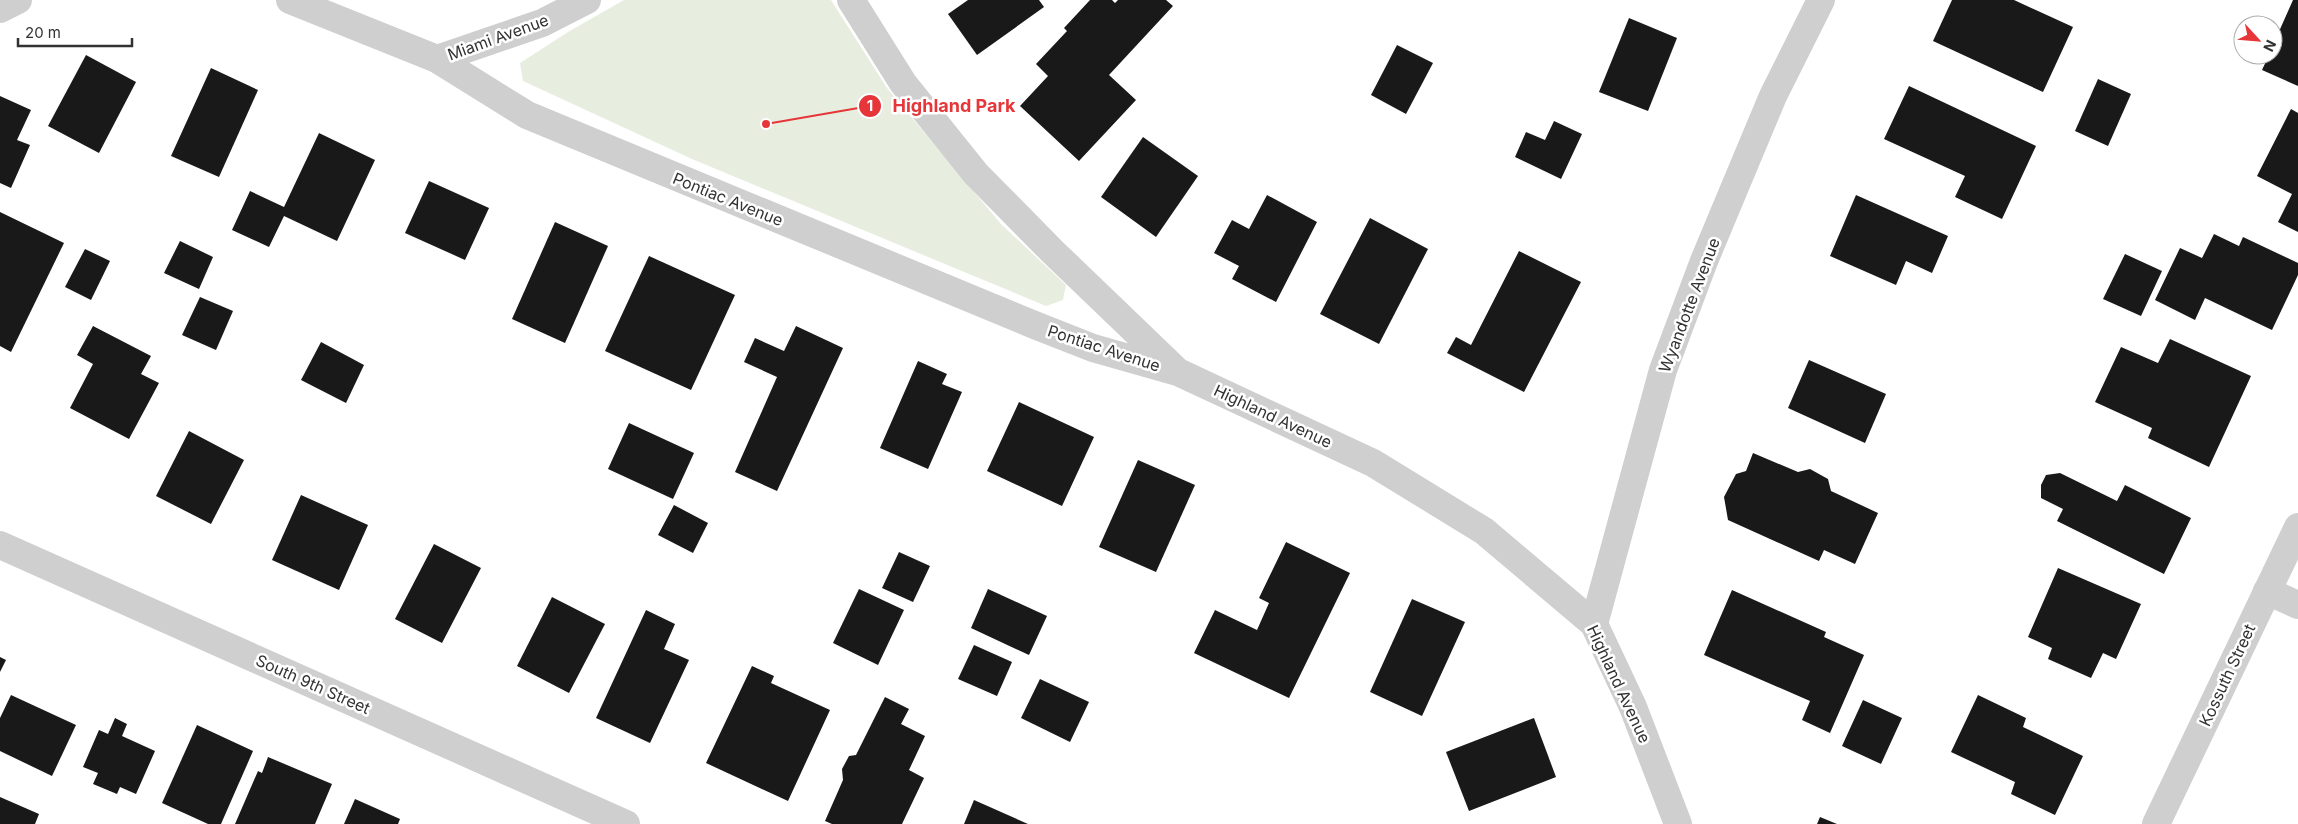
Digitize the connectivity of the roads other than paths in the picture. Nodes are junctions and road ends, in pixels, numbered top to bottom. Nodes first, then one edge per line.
1 (18, 0) edge
2 (290, 0) edge
3 (587, 0) edge
4 (850, 0) edge
5 (1821, 0) edge
6 (0, 9) edge
7 (437, 60) junction
8 (1178, 372) junction
9 (2298, 527) edge
10 (0, 545) edge
11 (2267, 591) junction
12 (2298, 605) edge
13 (1594, 624) junction
14 (626, 824) edge
15 (1678, 824) edge
16 (2156, 824) edge

1 - 6 street
2 - 7 street, Pontiac Avenue
3 - 7 street, Miami Avenue
4 - 8 street, Highland Avenue
5 - 13 street, Wyandotte Avenue
7 - 8 street, Pontiac Avenue
8 - 13 street, Highland Avenue
9 - 11 street, Kossuth Street
10 - 14 street, South 9th Street
11 - 12 street
11 - 16 street, Kossuth Street
13 - 15 street, Highland Avenue

